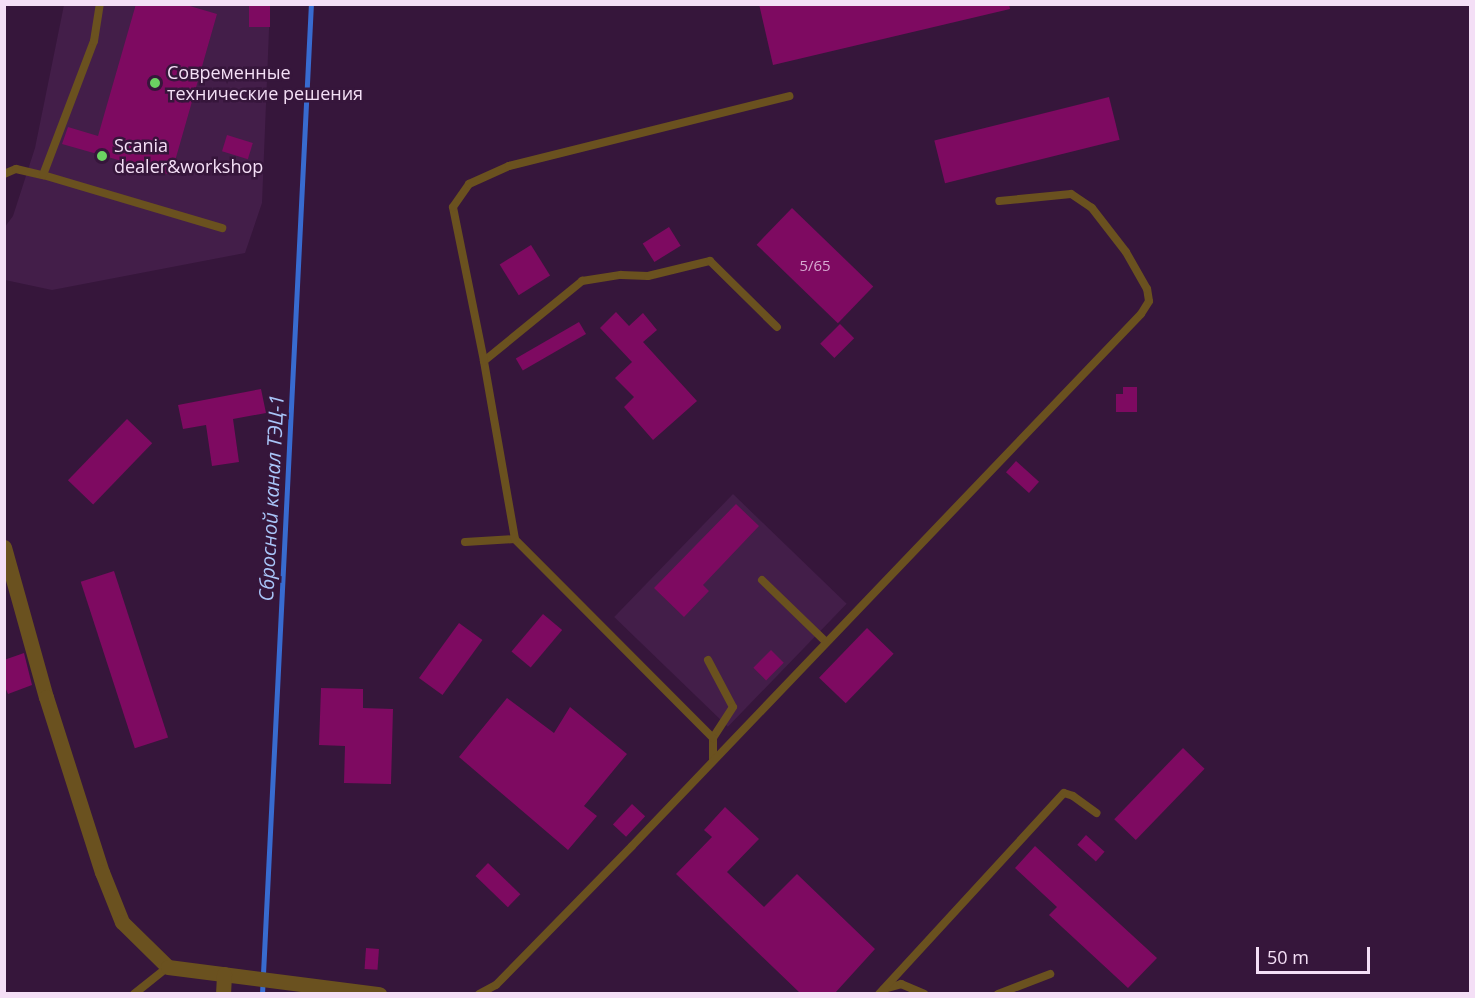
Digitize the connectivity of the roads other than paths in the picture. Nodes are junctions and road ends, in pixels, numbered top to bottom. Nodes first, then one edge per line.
1 (100, 4) edge
2 (789, 96) dead end
3 (4, 174) edge
4 (43, 175) junction
5 (999, 201) dead end
6 (222, 228) dead end
7 (777, 327) dead end
8 (484, 361) junction
9 (515, 539) junction
10 (465, 542) dead end
11 (4, 547) edge
12 (762, 580) dead end
13 (826, 642) junction
14 (708, 660) dead end
15 (713, 738) junction
16 (713, 760) junction
17 (1096, 813) dead end
18 (168, 967) junction
19 (224, 974) junction
20 (1050, 974) dead end
21 (329, 989) edge
22 (881, 991) edge
23 (134, 993) edge
24 (223, 993) edge
25 (379, 993) edge
26 (479, 993) edge
27 (924, 993) edge
28 (998, 993) edge

1 - 4 lane
2 - 8 lane
3 - 4 lane
4 - 6 lane
5 - 13 lane
7 - 8 lane
8 - 9 lane
9 - 10 lane
9 - 15 lane
11 - 18 street
12 - 13 lane
13 - 16 lane
14 - 15 lane
15 - 16 lane
16 - 26 lane
17 - 22 lane
18 - 19 street
18 - 23 lane
19 - 21 street
19 - 24 street
20 - 28 lane
21 - 25 street
22 - 27 lane

